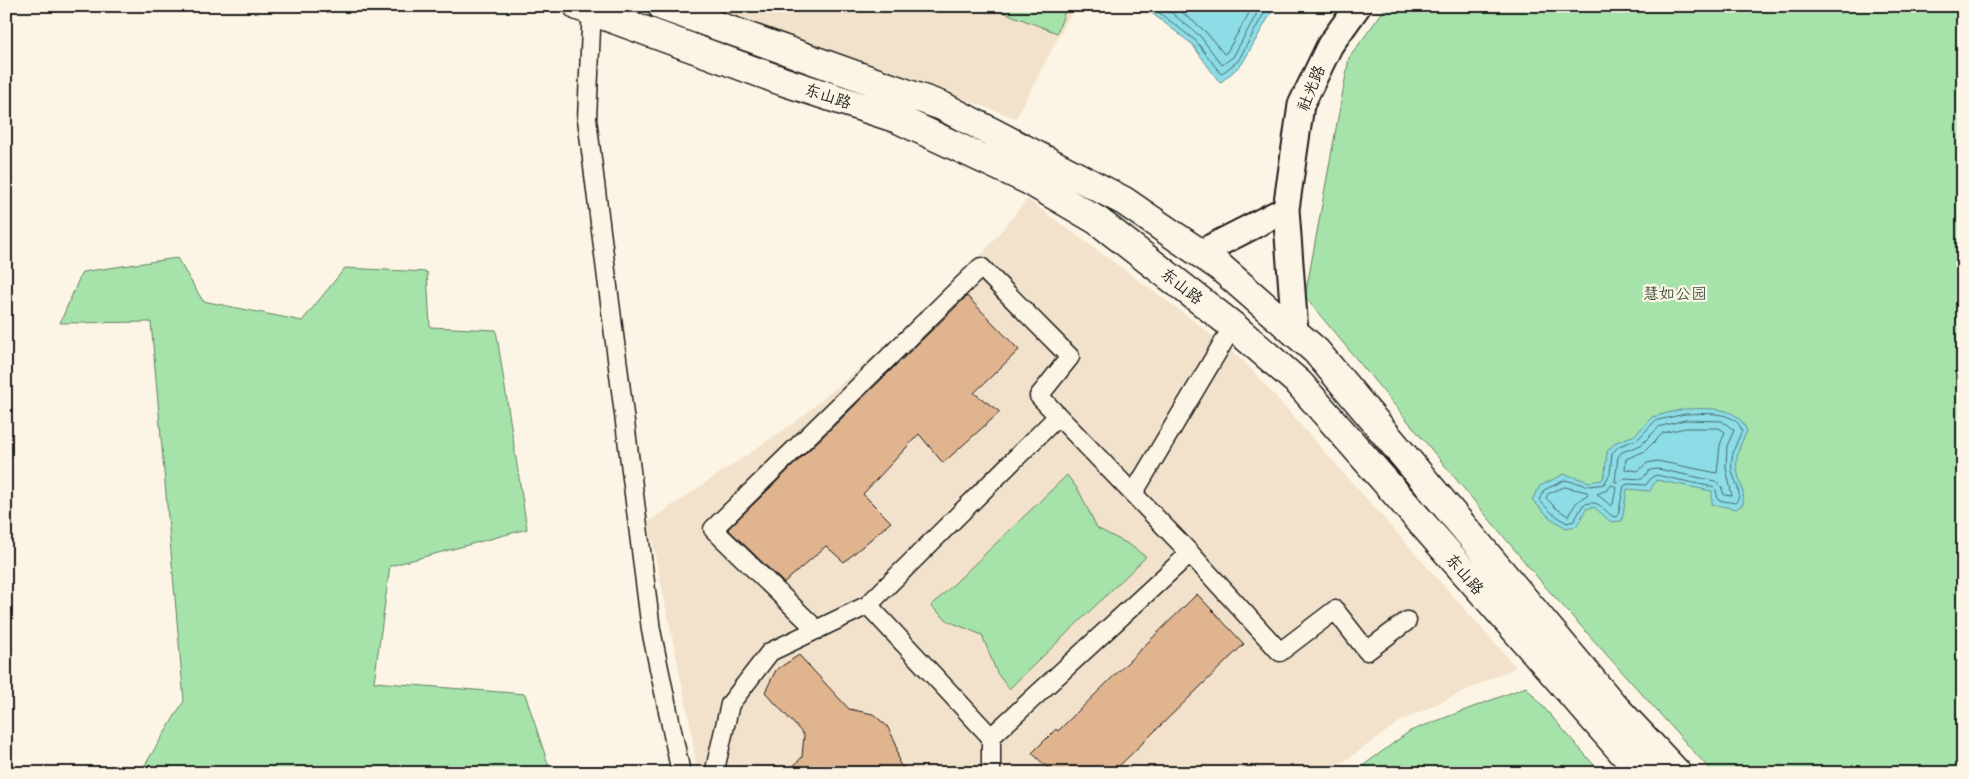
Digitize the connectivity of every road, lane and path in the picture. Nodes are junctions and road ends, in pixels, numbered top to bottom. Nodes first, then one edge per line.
1 (662, 6) edge
2 (1358, 6) edge
3 (587, 8) edge
4 (1286, 209) junction
5 (1200, 253) junction
6 (1234, 326) junction
7 (1295, 332) junction
8 (1058, 416) junction
9 (1133, 494) junction
10 (1190, 553) junction
11 (868, 605) junction
12 (1407, 621) dead end
13 (817, 630) junction
14 (991, 737) junction
15 (681, 773) edge
16 (718, 773) edge
17 (992, 773) edge
18 (1641, 773) edge
19 (1677, 773) edge

1 - 5 main road, 东山路
2 - 4 street, 社光路
3 - 6 main road, 东山路
3 - 15 street
4 - 5 street
4 - 7 street, 社光路
5 - 7 main road, 东山路
6 - 9 street
6 - 18 main road, 东山路
7 - 19 main road, 东山路
8 - 9 street
8 - 11 street
8 - 13 street
9 - 10 street
10 - 12 street
10 - 14 street
11 - 13 street
11 - 14 street
13 - 16 street
14 - 17 street

